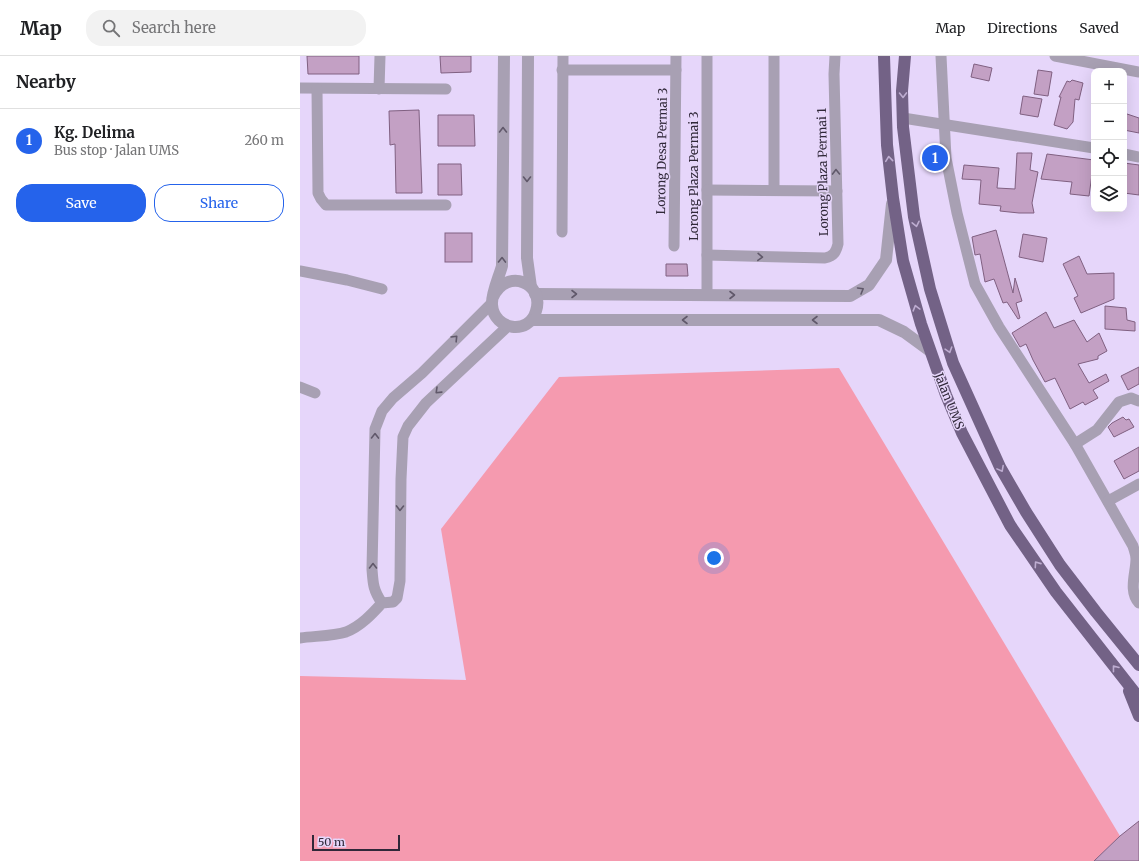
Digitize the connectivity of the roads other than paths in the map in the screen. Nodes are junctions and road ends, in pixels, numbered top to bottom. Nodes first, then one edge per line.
1 (380, 56) edge
2 (504, 56) edge
3 (528, 56) edge
4 (562, 56) edge
5 (676, 56) edge
6 (707, 56) edge
7 (774, 56) edge
8 (835, 56) edge
9 (884, 56) edge
10 (905, 56) edge
11 (941, 56) edge
12 (1055, 56) edge
13 (562, 70) junction
14 (676, 70) junction
15 (1139, 72) edge
16 (300, 88) edge
17 (318, 89) junction
18 (379, 89) junction
19 (446, 89) dead end
20 (903, 118) junction
21 (944, 124) junction
22 (1091, 148) edge
23 (1127, 155) edge
24 (1139, 157) edge
25 (707, 190) junction
26 (774, 190) junction
27 (837, 191) junction
28 (893, 198) junction
29 (446, 205) dead end
30 (562, 232) dead end
31 (674, 246) dead end
32 (707, 255) junction
33 (300, 271) edge
34 (382, 289) dead end
35 (533, 290) junction
36 (707, 295) junction
37 (492, 300) junction
38 (532, 320) junction
39 (508, 326) junction
40 (930, 351) junction
41 (300, 387) edge
42 (315, 393) dead end
43 (1139, 401) edge
44 (1075, 444) junction
45 (1139, 484) edge
46 (1108, 501) junction
47 (382, 603) junction
48 (1139, 603) edge
49 (300, 638) edge
50 (1139, 665) edge
51 (1124, 681) junction
52 (1139, 698) edge
53 (1139, 716) edge

1 - 18 street
37 -> 2 street
3 -> 35 street
4 - 13 street
5 - 14 street, Lorong Desa Permai 3
6 - 25 street, Lorong Plaza Permai 3
7 - 26 street
27 -> 8 street, Lorong Plaza Permai 1
28 -> 9 highway, Jalan UMS
10 -> 20 highway, Jalan UMS
11 - 21 street
12 - 15 street
13 - 14 street
13 - 30 street
14 - 31 street, Lorong Desa Permai 3
16 - 17 street
17 - 18 street
17 - 29 street
18 - 19 street
20 - 21 street
20 -> 50 highway, Jalan UMS
21 - 22 street
21 - 44 street
23 - 24 street
25 - 26 street
25 - 32 street, Lorong Plaza Permai 3
26 - 27 street
32 -> 27 street, Lorong Plaza Permai 1
36 -> 28 street
40 -> 28 highway, Jalan UMS
32 - 36 street, Lorong Plaza Permai 3
33 - 34 street
35 -> 36 street
35 - 37 street
35 - 38 street
37 - 39 street
47 -> 37 street
38 - 39 street
40 -> 38 street
39 -> 47 street
51 -> 40 highway, Jalan UMS
41 - 42 street
43 - 44 street
44 - 46 street
45 - 46 street
46 - 48 street
47 - 49 street
51 - 52 highway, Jalan UMS
51 - 53 highway

